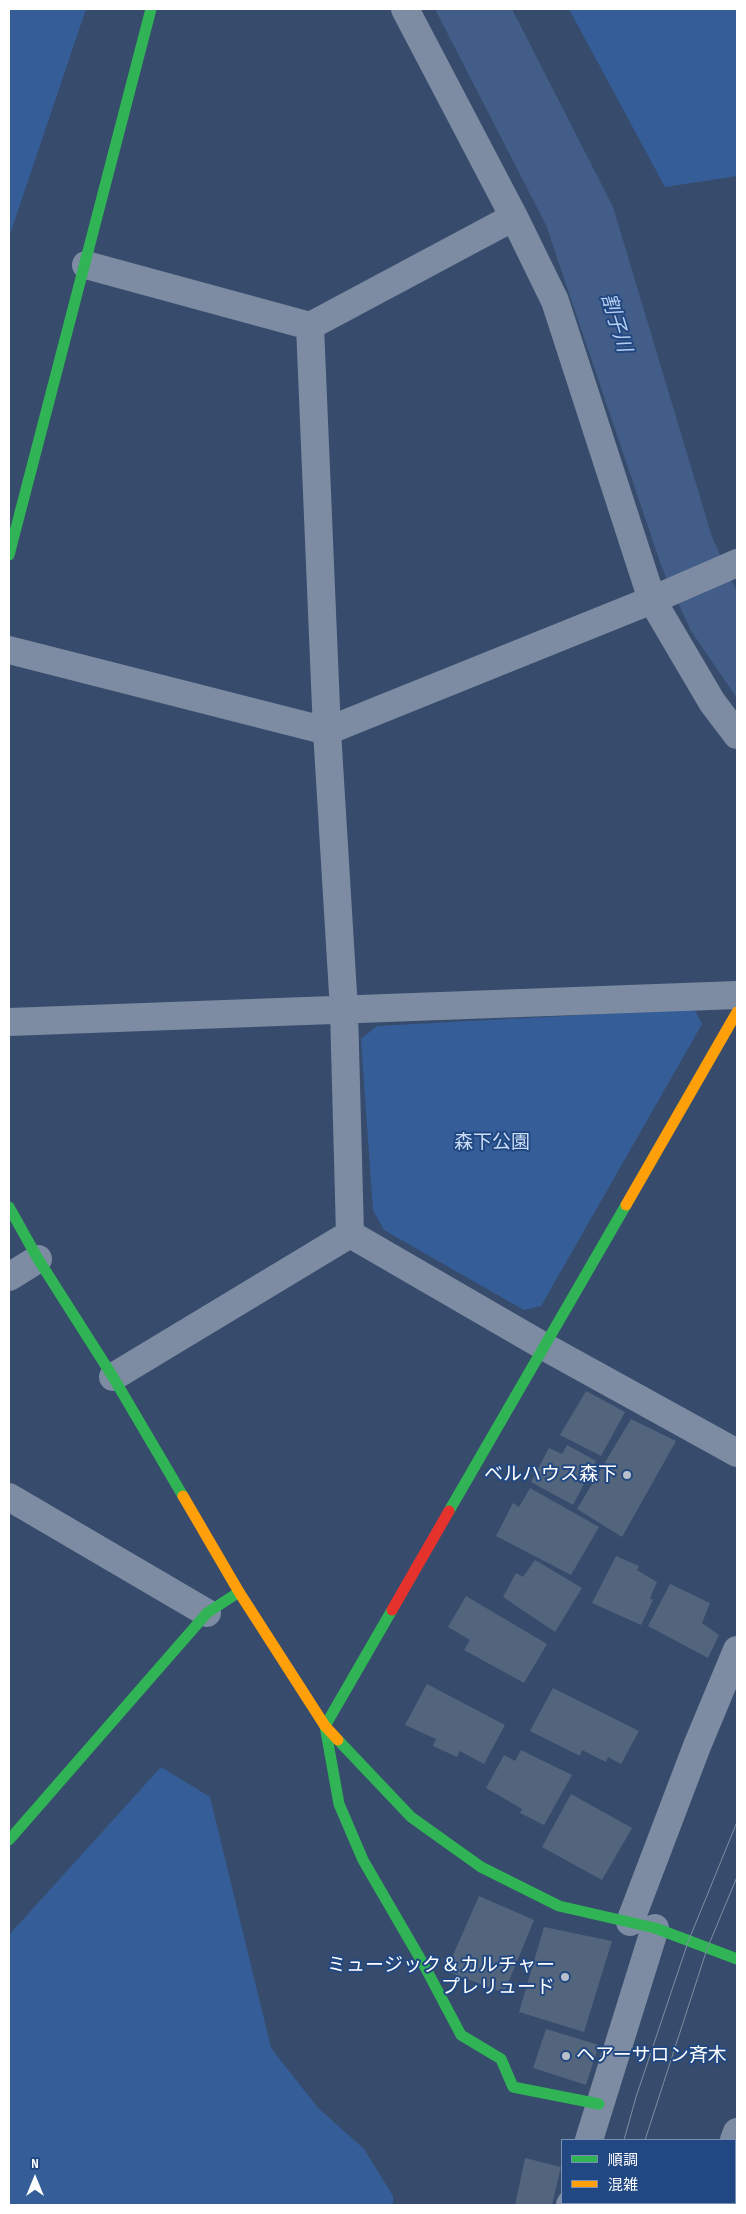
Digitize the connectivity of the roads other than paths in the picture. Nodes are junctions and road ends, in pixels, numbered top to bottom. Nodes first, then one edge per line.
1 (151, 9) edge
2 (404, 9) edge
3 (514, 218) junction
4 (86, 265) junction
5 (310, 326) junction
6 (15, 505) edge
7 (9, 555) edge
8 (737, 563) edge
9 (652, 600) junction
10 (9, 650) edge
11 (327, 731) junction
12 (737, 735) edge
13 (737, 995) edge
14 (344, 1010) junction
15 (737, 1012) edge
16 (9, 1022) edge
17 (9, 1207) edge
18 (350, 1234) junction
19 (38, 1259) junction
20 (9, 1277) edge
21 (545, 1347) junction
22 (113, 1377) junction
23 (737, 1453) edge
24 (9, 1497) edge
25 (239, 1592) junction
26 (207, 1613) junction
27 (737, 1650) edge
28 (325, 1726) junction
29 (9, 1840) edge
30 (643, 1925) junction
31 (737, 1959) edge
32 (599, 2104) junction
33 (589, 2139) edge

1 - 4 street
2 - 3 street
3 - 5 street
3 - 9 street
4 - 5 street
4 - 6 street
5 - 11 street
6 - 7 street
8 - 9 street
9 - 11 street
9 - 12 street
10 - 11 street
11 - 14 street
13 - 14 street
14 - 16 street
14 - 18 street
15 - 21 street
17 - 19 street
18 - 21 street
18 - 22 street
19 - 20 street
19 - 22 street
21 - 23 street
21 - 28 street
22 - 25 street
24 - 26 street
25 - 26 street
25 - 28 street
26 - 29 street
27 - 30 street
28 - 30 street
28 - 32 street
30 - 31 street
30 - 32 street
32 - 33 street

